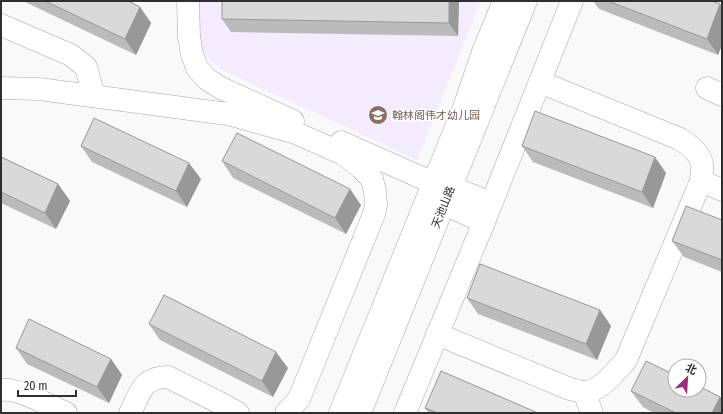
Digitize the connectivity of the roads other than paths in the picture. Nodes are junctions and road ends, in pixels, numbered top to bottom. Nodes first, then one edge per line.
1 (188, 1) edge
2 (504, 1) edge
3 (526, 1) edge
4 (572, 1) edge
5 (1, 25) edge
6 (540, 82) junction
7 (1, 88) edge
8 (94, 96) junction
9 (701, 181) junction
10 (722, 190) edge
11 (444, 191) junction
12 (488, 212) junction
13 (438, 334) junction
14 (3, 388) edge
15 (584, 392) junction
16 (66, 413) edge
17 (130, 413) edge
18 (238, 413) edge
19 (286, 413) edge
20 (340, 413) edge
21 (360, 413) edge
22 (405, 413) edge
23 (592, 413) edge

1 - 11 street
2 - 11 street, 天池山路
3 - 11 street, 天池山路
4 - 6 street
5 - 8 street
6 - 9 street
6 - 12 street
7 - 8 street
8 - 19 street
9 - 10 street
9 - 15 street
11 - 12 street
11 - 20 street, 天池山路
11 - 21 street, 天池山路
12 - 13 street
13 - 15 street
13 - 22 street
14 - 16 street
15 - 23 street
17 - 18 street

